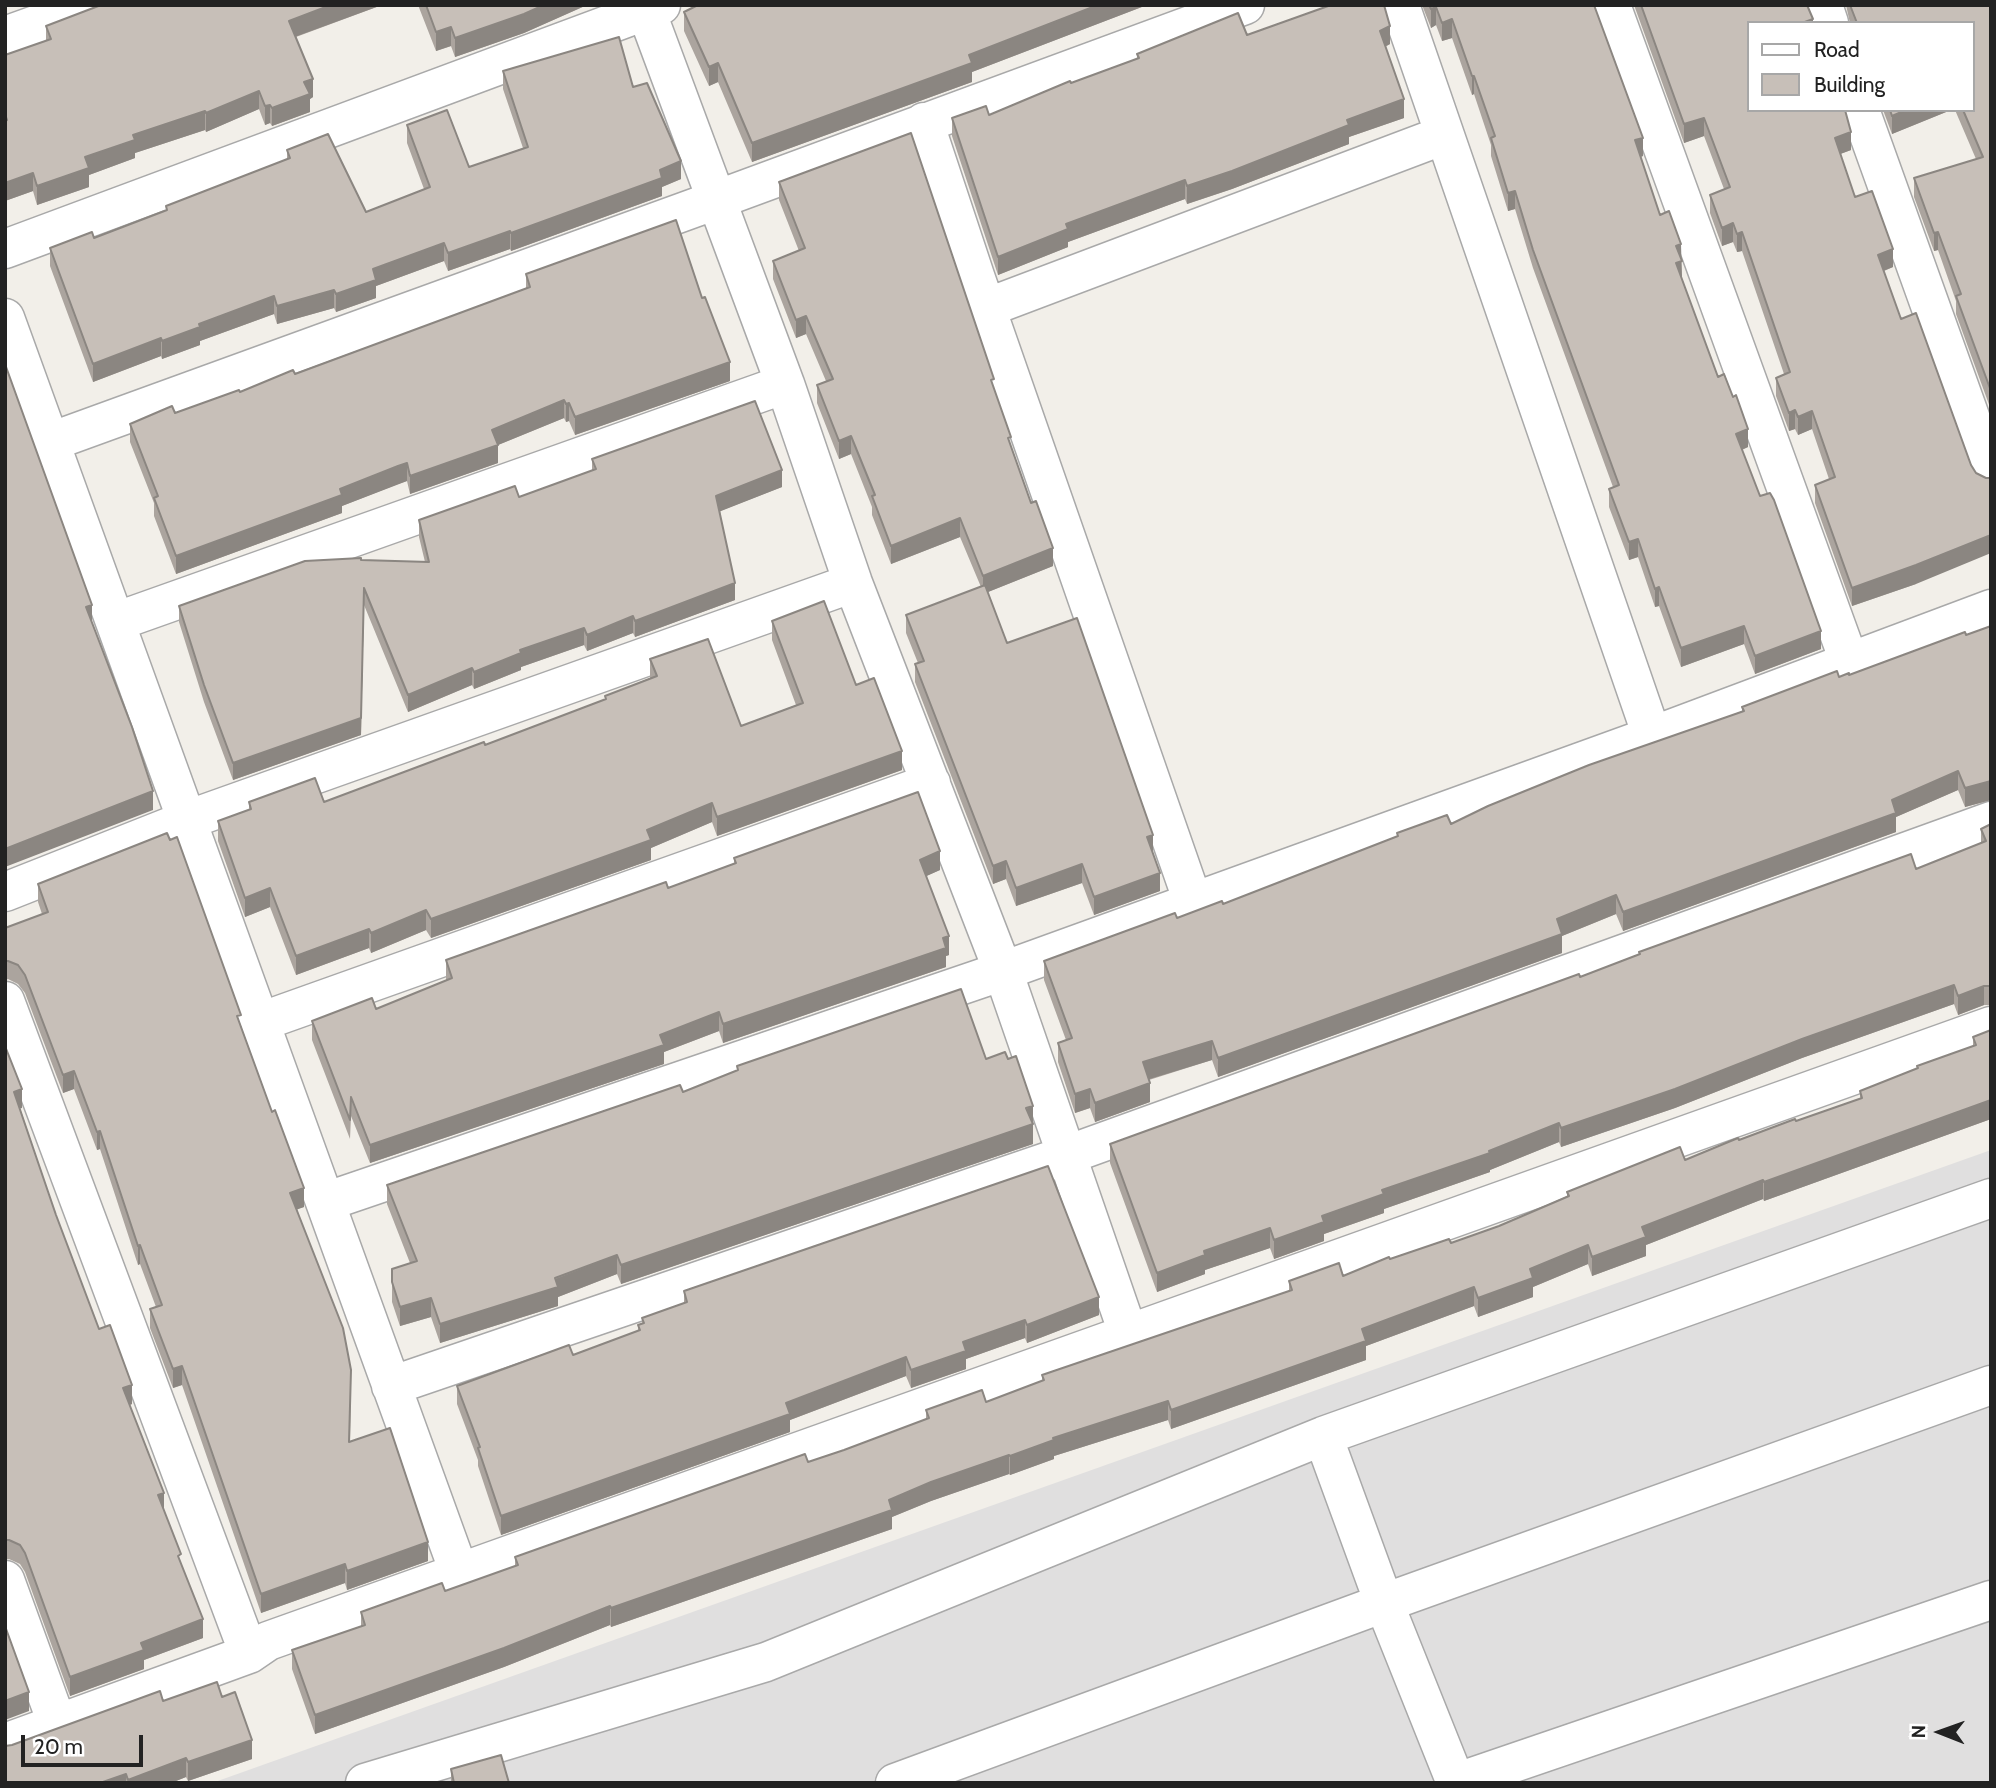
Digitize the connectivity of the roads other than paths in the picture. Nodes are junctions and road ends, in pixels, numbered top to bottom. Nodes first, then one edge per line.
1 (91, 5) edge
2 (1245, 5) edge
3 (1399, 5) edge
4 (1611, 5) edge
5 (650, 7) edge
6 (5, 36) edge
7 (1861, 112) edge
8 (924, 122) junction
9 (1444, 135) junction
10 (716, 200) junction
11 (5, 249) edge
12 (986, 308) junction
13 (5, 318) edge
14 (785, 384) junction
15 (50, 442) junction
16 (1991, 475) edge
17 (853, 583) junction
18 (1991, 609) edge
19 (115, 622) junction
20 (1849, 661) junction
21 (1652, 736) junction
22 (931, 783) junction
23 (187, 820) junction
24 (1991, 821) edge
25 (5, 892) edge
26 (1193, 902) junction
27 (1003, 971) junction
28 (5, 1001) edge
29 (260, 1022) junction
30 (1991, 1026) edge
31 (1067, 1154) junction
32 (1991, 1198) edge
33 (325, 1202) junction
34 (1128, 1333) junction
35 (1991, 1385) edge
36 (391, 1386) junction
37 (1323, 1436) junction
38 (458, 1573) junction
39 (5, 1580) edge
40 (1991, 1600) edge
41 (1384, 1603) junction
42 (249, 1654) junction
43 (57, 1723) junction
44 (5, 1743) edge
45 (365, 1783) edge
46 (895, 1783) edge
47 (1456, 1783) edge

1 - 6 street
2 - 8 street
3 - 9 street
4 - 20 street
5 - 10 street
5 - 11 street
7 - 16 street
8 - 10 street
8 - 12 street
9 - 12 street
9 - 21 street
10 - 14 street
10 - 15 street
12 - 26 street
13 - 15 street
14 - 17 street
14 - 19 street
15 - 19 street
17 - 22 street
17 - 23 street
18 - 20 street
19 - 23 street
20 - 21 street
21 - 26 street
22 - 27 street
22 - 29 street
23 - 25 street
23 - 29 street
24 - 31 street
26 - 27 street
27 - 31 street
27 - 33 street
28 - 42 street
29 - 33 street
30 - 34 street
31 - 34 street
31 - 36 street
32 - 37 street
33 - 36 street
34 - 38 street
35 - 41 street
36 - 38 street
37 - 41 street
37 - 45 street
38 - 42 street
39 - 43 street
40 - 47 street
41 - 46 street
41 - 47 street
42 - 43 street
43 - 44 street

